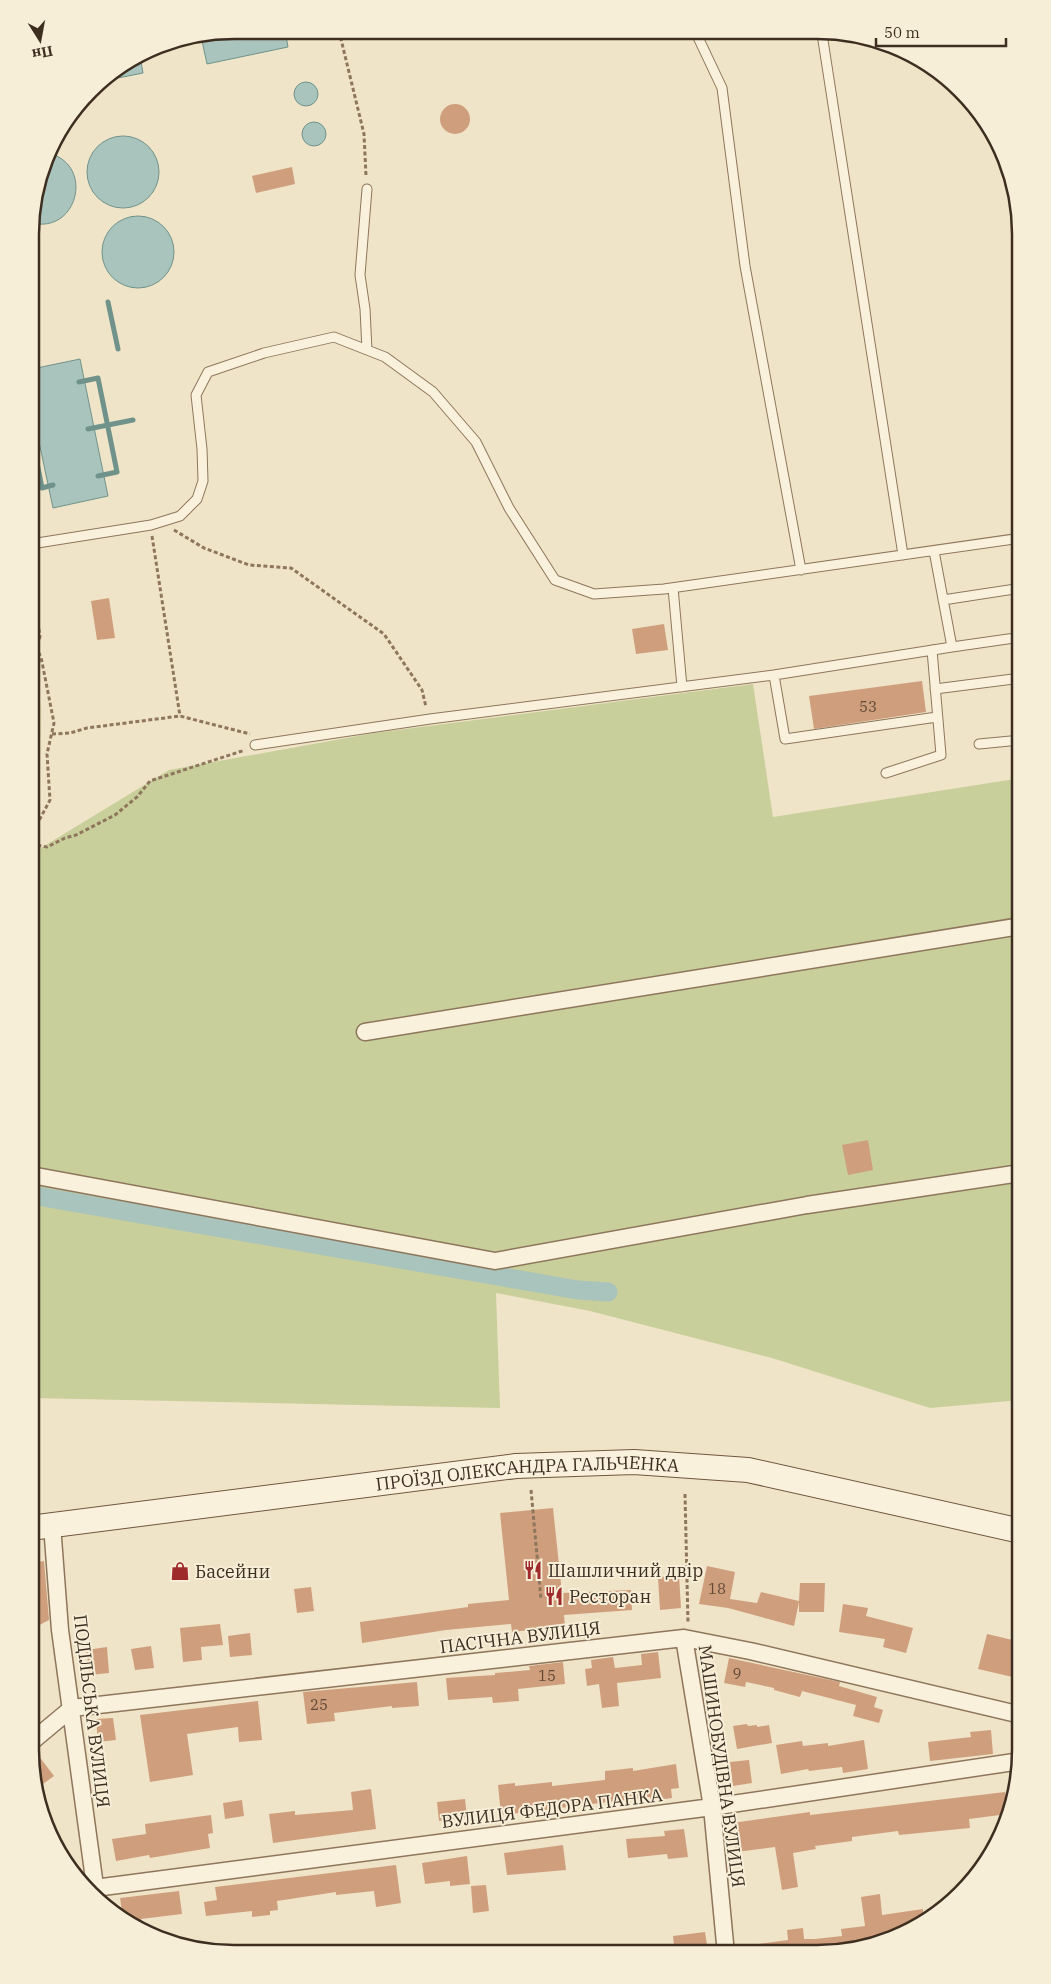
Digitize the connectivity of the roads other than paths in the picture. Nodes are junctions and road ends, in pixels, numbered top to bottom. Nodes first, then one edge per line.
1 (699, 39) edge
2 (823, 39) edge
3 (367, 189) road end
4 (367, 350) junction
5 (1012, 539) edge
6 (39, 543) edge
7 (934, 550) junction
8 (903, 555) junction
9 (801, 570) junction
10 (673, 588) junction
11 (1012, 589) edge
12 (943, 600) junction
13 (1012, 638) edge
14 (952, 647) junction
15 (932, 650) junction
16 (774, 675) junction
17 (1012, 679) edge
18 (682, 687) junction
19 (935, 689) junction
20 (937, 718) junction
21 (1012, 741) edge
22 (979, 744) dead end
23 (254, 745) road end
24 (886, 773) dead end
25 (1012, 927) edge
26 (365, 1032) dead end
27 (1012, 1174) edge
28 (39, 1176) edge
29 (41, 1527) edge
30 (1012, 1529) edge
31 (684, 1638) junction
32 (72, 1708) junction
33 (1012, 1713) edge
34 (39, 1736) edge
35 (1012, 1762) edge
36 (712, 1807) junction
37 (93, 1885) edge
38 (101, 1893) edge
39 (725, 1945) edge

1 - 9 lane
2 - 8 lane
3 - 4 lane
4 - 6 lane
4 - 10 lane
5 - 7 lane
7 - 8 lane
7 - 12 lane
8 - 9 lane
9 - 10 lane
10 - 18 lane
11 - 12 lane
12 - 14 lane
13 - 14 lane
14 - 15 lane
15 - 16 lane
15 - 19 lane
16 - 18 lane
16 - 20 lane
17 - 19 lane
18 - 23 lane
19 - 20 lane
20 - 24 lane
21 - 22 lane
25 - 26 street
27 - 28 street
29 - 30 main road, ПРОЇЗД ОЛЕКСАНДРА ГАЛЬЧЕНКА
29 - 32 street, ПОДІЛЬСЬКА ВУЛИЦЯ
31 - 32 street, ПАСІЧНА ВУЛИЦЯ
31 - 33 street, ПАСІЧНА ВУЛИЦЯ
31 - 36 street, МАШИНОБУДІВНА ВУЛИЦЯ
32 - 34 street
32 - 37 street, ПОДІЛЬСЬКА ВУЛИЦЯ
35 - 36 street, ВУЛИЦЯ ФЕДОРА ПАНКА
36 - 38 street, ВУЛИЦЯ ФЕДОРА ПАНКА
36 - 39 street, МАШИНОБУДІВНА ВУЛИЦЯ

